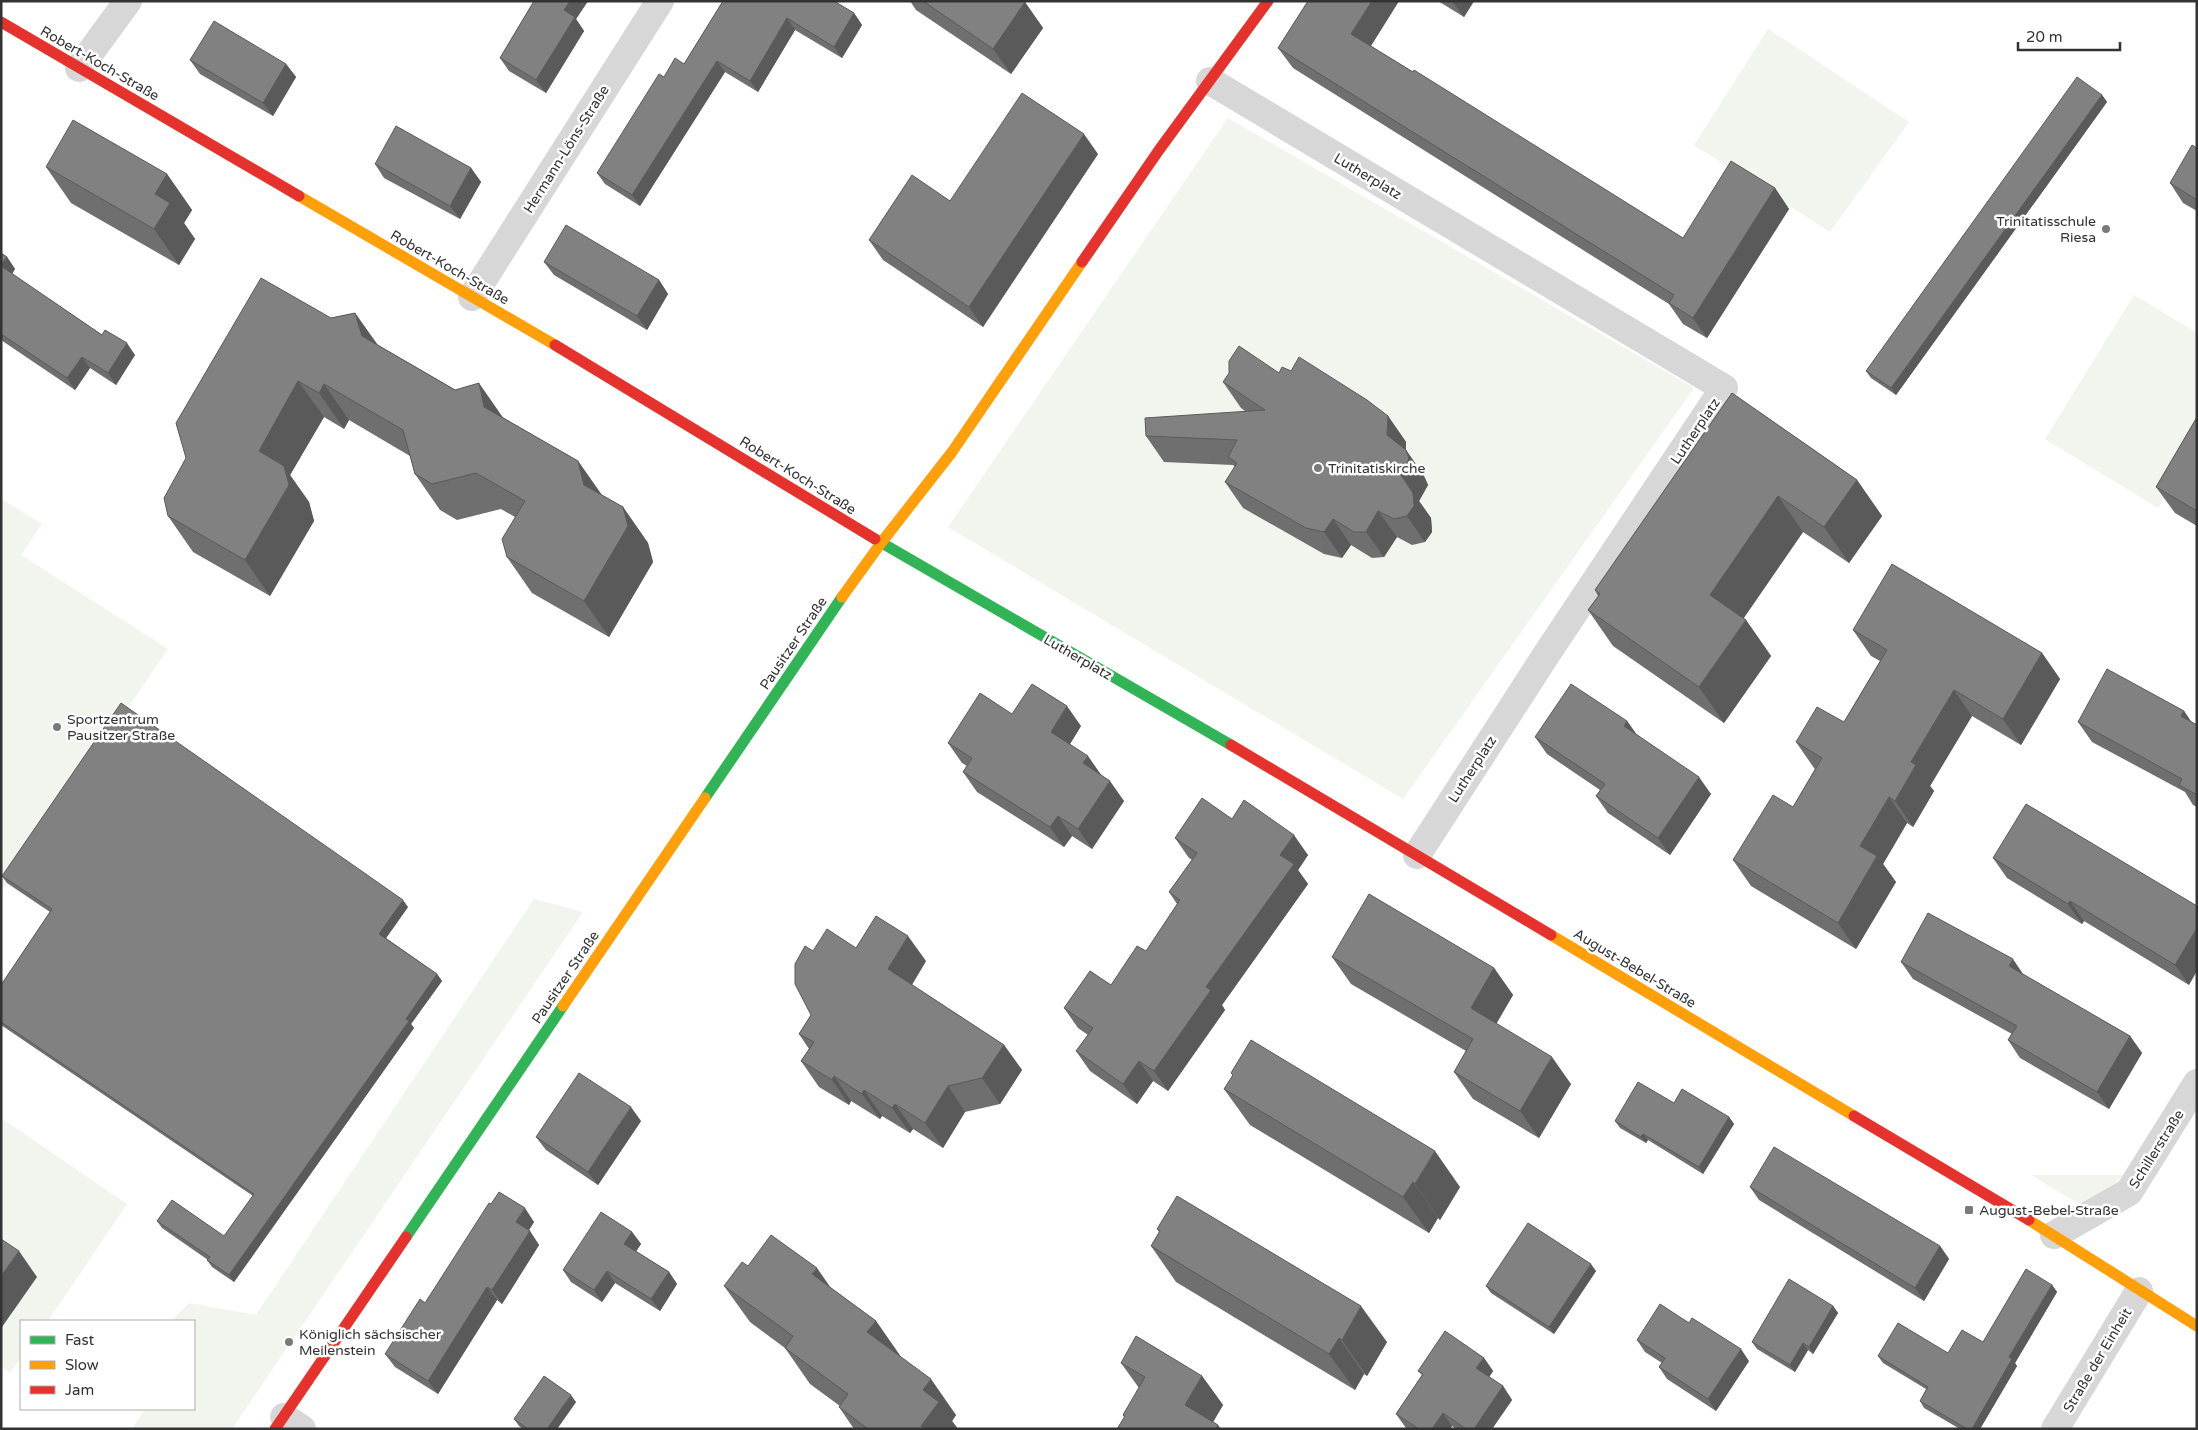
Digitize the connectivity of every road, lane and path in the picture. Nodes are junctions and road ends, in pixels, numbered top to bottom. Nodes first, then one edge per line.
1 (128, 1) edge
2 (660, 1) edge
3 (1268, 1) edge
4 (1, 22) edge
5 (79, 68) junction
6 (1210, 81) junction
7 (472, 297) junction
8 (881, 543) junction
9 (1416, 855) junction
10 (2197, 1083) edge
11 (2054, 1236) junction
12 (2139, 1290) junction
13 (2197, 1326) edge
14 (287, 1425) edge
15 (2055, 1429) edge

1 - 5 street
2 - 7 street, Hermann-Löns-Straße
3 - 6 street
4 - 5 street, Robert-Koch-Straße
5 - 7 street, Robert-Koch-Straße
6 - 8 street
6 - 9 street, Lutherplatz
7 - 8 street, Robert-Koch-Straße
8 - 9 street, Lutherplatz
8 - 14 street, Pausitzer Straße
9 - 11 street, August-Bebel-Straße
10 - 11 street, Schillerstraße
11 - 12 street, August-Bebel-Straße
12 - 13 street, August-Bebel-Straße
12 - 15 street, Straße der Einheit

